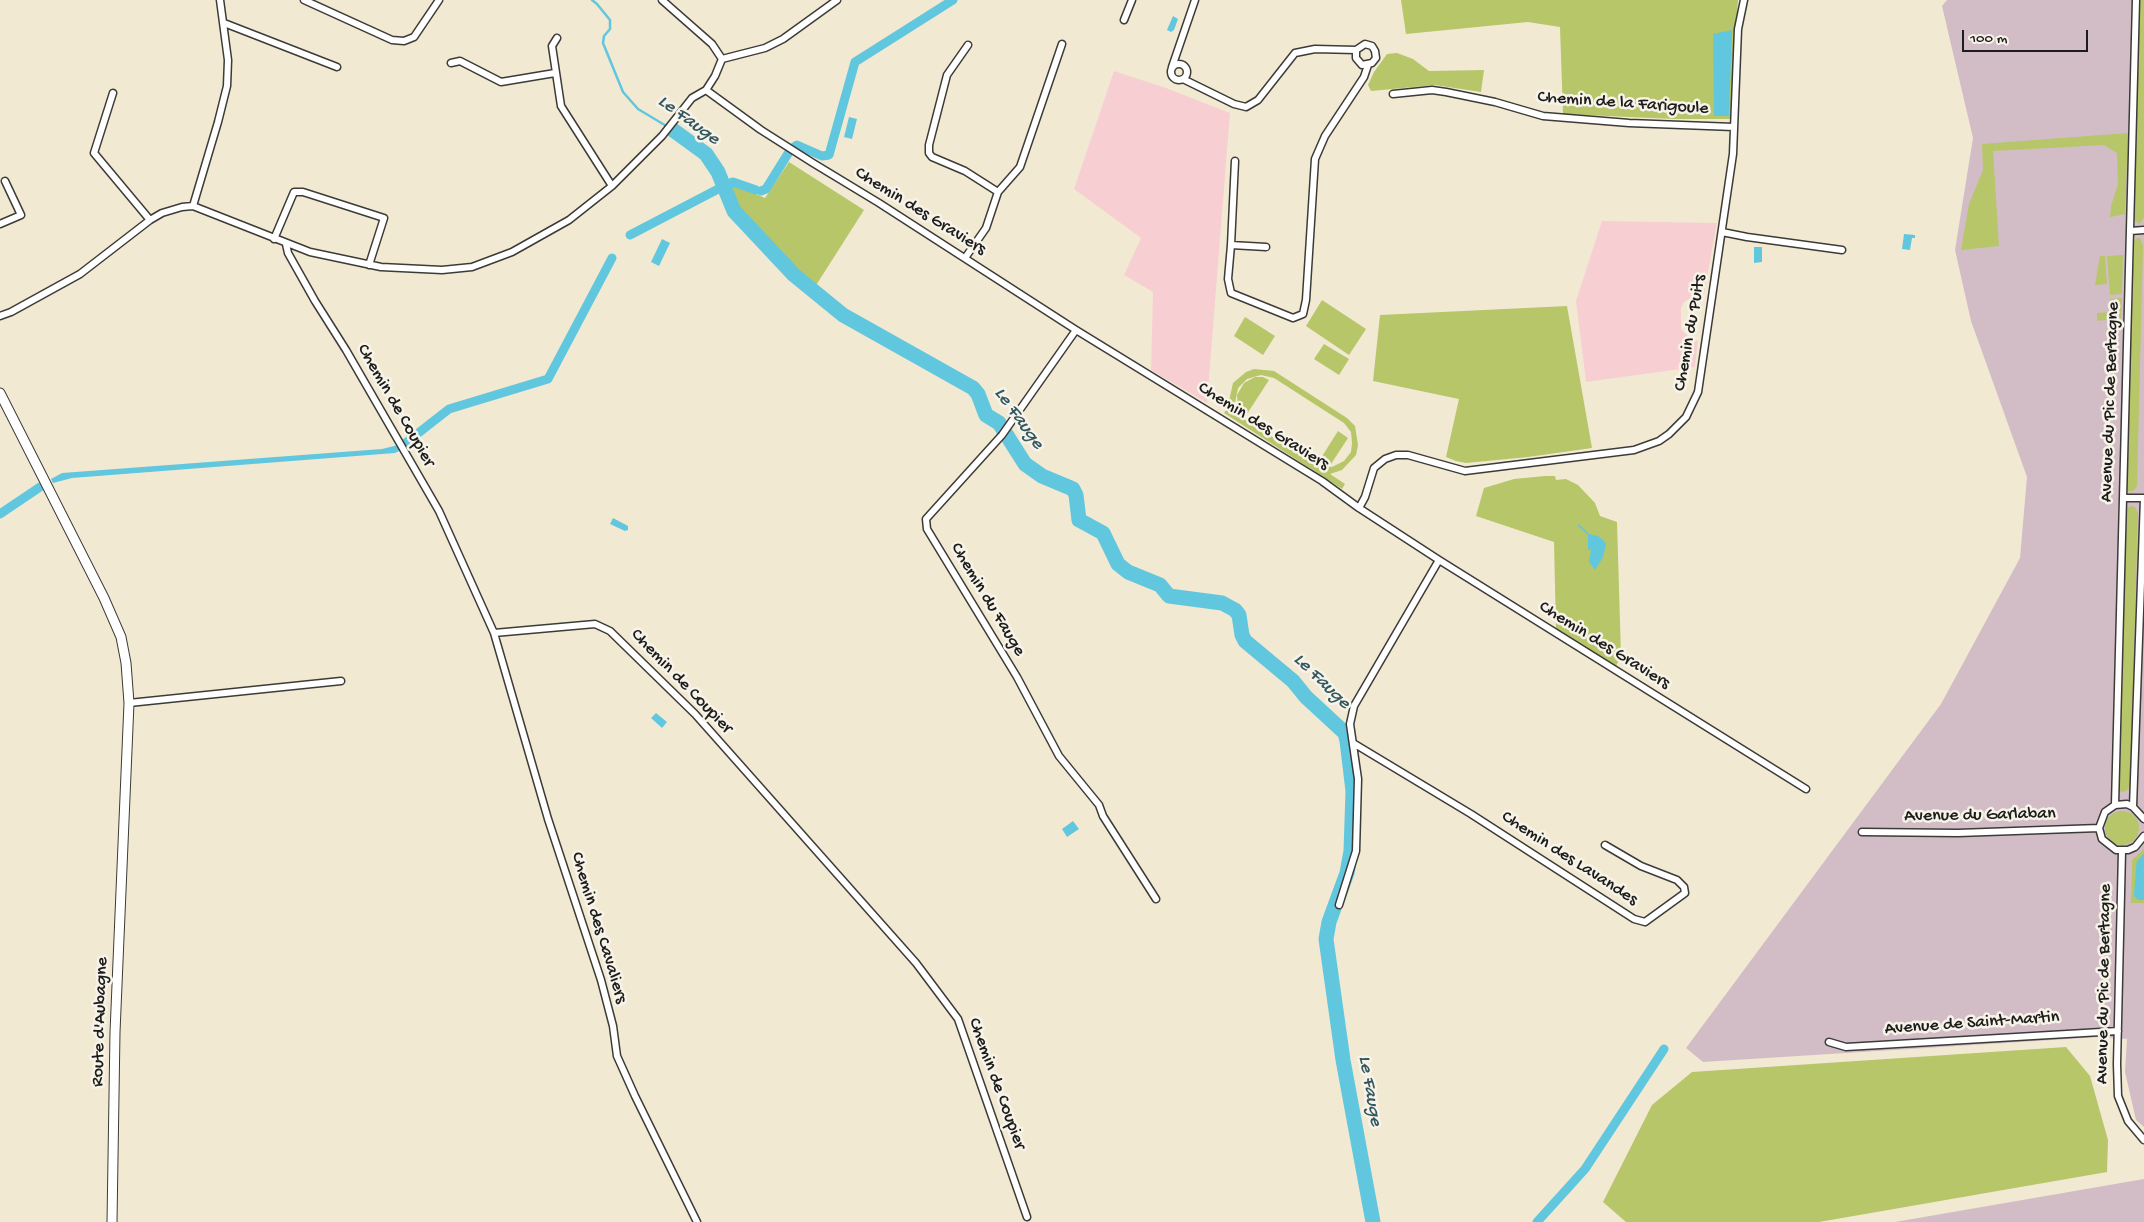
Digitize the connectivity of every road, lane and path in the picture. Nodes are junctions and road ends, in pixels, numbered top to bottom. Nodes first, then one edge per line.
1 (220, 0) edge
2 (304, 0) edge
3 (439, 0) edge
4 (662, 0) edge
5 (837, 0) edge
6 (1132, 0) edge
7 (1195, 0) edge
8 (1744, 0) edge
9 (2136, 0) edge
10 (1124, 20) dead end
11 (224, 23) junction
12 (557, 38) dead end
13 (1062, 44) dead end
14 (968, 45) dead end
15 (1356, 50) junction
16 (722, 59) junction
17 (451, 63) dead end
18 (1368, 65) junction
19 (336, 67) dead end
20 (1172, 67) junction
21 (555, 73) junction
22 (1183, 79) junction
23 (706, 90) junction
24 (113, 93) dead end
25 (1393, 94) dead end
26 (1734, 127) junction
27 (1234, 161) dead end
28 (5, 181) dead end
29 (612, 186) junction
30 (998, 192) junction
31 (193, 206) junction
32 (150, 220) junction
33 (0, 224) edge
34 (2144, 230) edge
35 (2130, 231) junction
36 (1722, 232) junction
37 (274, 239) junction
38 (286, 244) junction
39 (1231, 245) junction
40 (1266, 247) dead end
41 (1842, 250) dead end
42 (965, 258) junction
43 (369, 264) junction
44 (0, 316) edge
45 (1076, 330) junction
46 (0, 393) edge
47 (2124, 498) junction
48 (2144, 498) edge
49 (1359, 508) junction
50 (1439, 560) junction
51 (494, 633) junction
52 (341, 681) dead end
53 (129, 703) junction
54 (1353, 743) junction
55 (1806, 789) dead end
56 (2114, 805) junction
57 (2133, 807) junction
58 (2143, 817) edge
59 (2099, 828) junction
60 (1862, 832) dead end
61 (2144, 837) edge
62 (1605, 846) dead end
63 (2122, 851) junction
64 (1156, 899) dead end
65 (1339, 905) dead end
66 (2118, 1031) junction
67 (1829, 1042) dead end
68 (2144, 1140) edge
69 (1027, 1217) dead end
70 (112, 1222) edge
71 (697, 1222) edge

1 - 11 street
2 - 3 street
4 - 16 street
5 - 16 street
6 - 10 street
7 - 20 street
8 - 26 street, Chemin du Puits
9 - 35 street, Avenue du Pic de Bertagne
11 - 19 street
11 - 31 street
12 - 21 street
13 - 30 street
14 - 30 street
15 - 18 street
15 - 18 street
15 - 22 street
16 - 23 street
17 - 21 street
18 - 39 street
20 - 22 street
20 - 22 street
21 - 29 street
23 - 29 street
23 - 42 street, Chemin des Graviers
24 - 32 street
25 - 26 street, Chemin de la Farigoule
26 - 36 street, Chemin du Puits
27 - 39 street
28 - 33 street
29 - 43 street
30 - 42 street
31 - 32 street
31 - 37 street
32 - 44 street
34 - 35 street
35 - 47 street, Avenue du Pic de Bertagne
36 - 41 street
36 - 49 street, Chemin du Puits
37 - 38 street
37 - 43 street
38 - 43 street
38 - 51 street, Chemin de Coupier
39 - 40 street
42 - 45 street, Chemin des Graviers
45 - 49 street, Chemin des Graviers
45 - 64 street, Chemin du Fauge
46 - 53 main road, Route d'Aubagne
47 - 48 street
47 - 56 street, Avenue du Pic de Bertagne
48 - 57 street, Avenue du Pic de Bertagne
49 - 50 street, Chemin des Graviers
50 - 54 street
50 - 55 street, Chemin des Graviers
51 - 69 street, Chemin de Coupier
51 - 71 street, Chemin des Cavaliers
52 - 53 street
53 - 70 main road, Route d'Aubagne
54 - 62 street, Chemin des Lavandes
54 - 65 street
56 - 57 street
56 - 59 street
57 - 58 street
59 - 60 street, Avenue du Garlaban
59 - 63 street
61 - 63 street
63 - 66 street, Avenue du Pic de Bertagne
66 - 67 street, Avenue de Saint-Martin
66 - 68 street, Avenue du Pic de Bertagne

